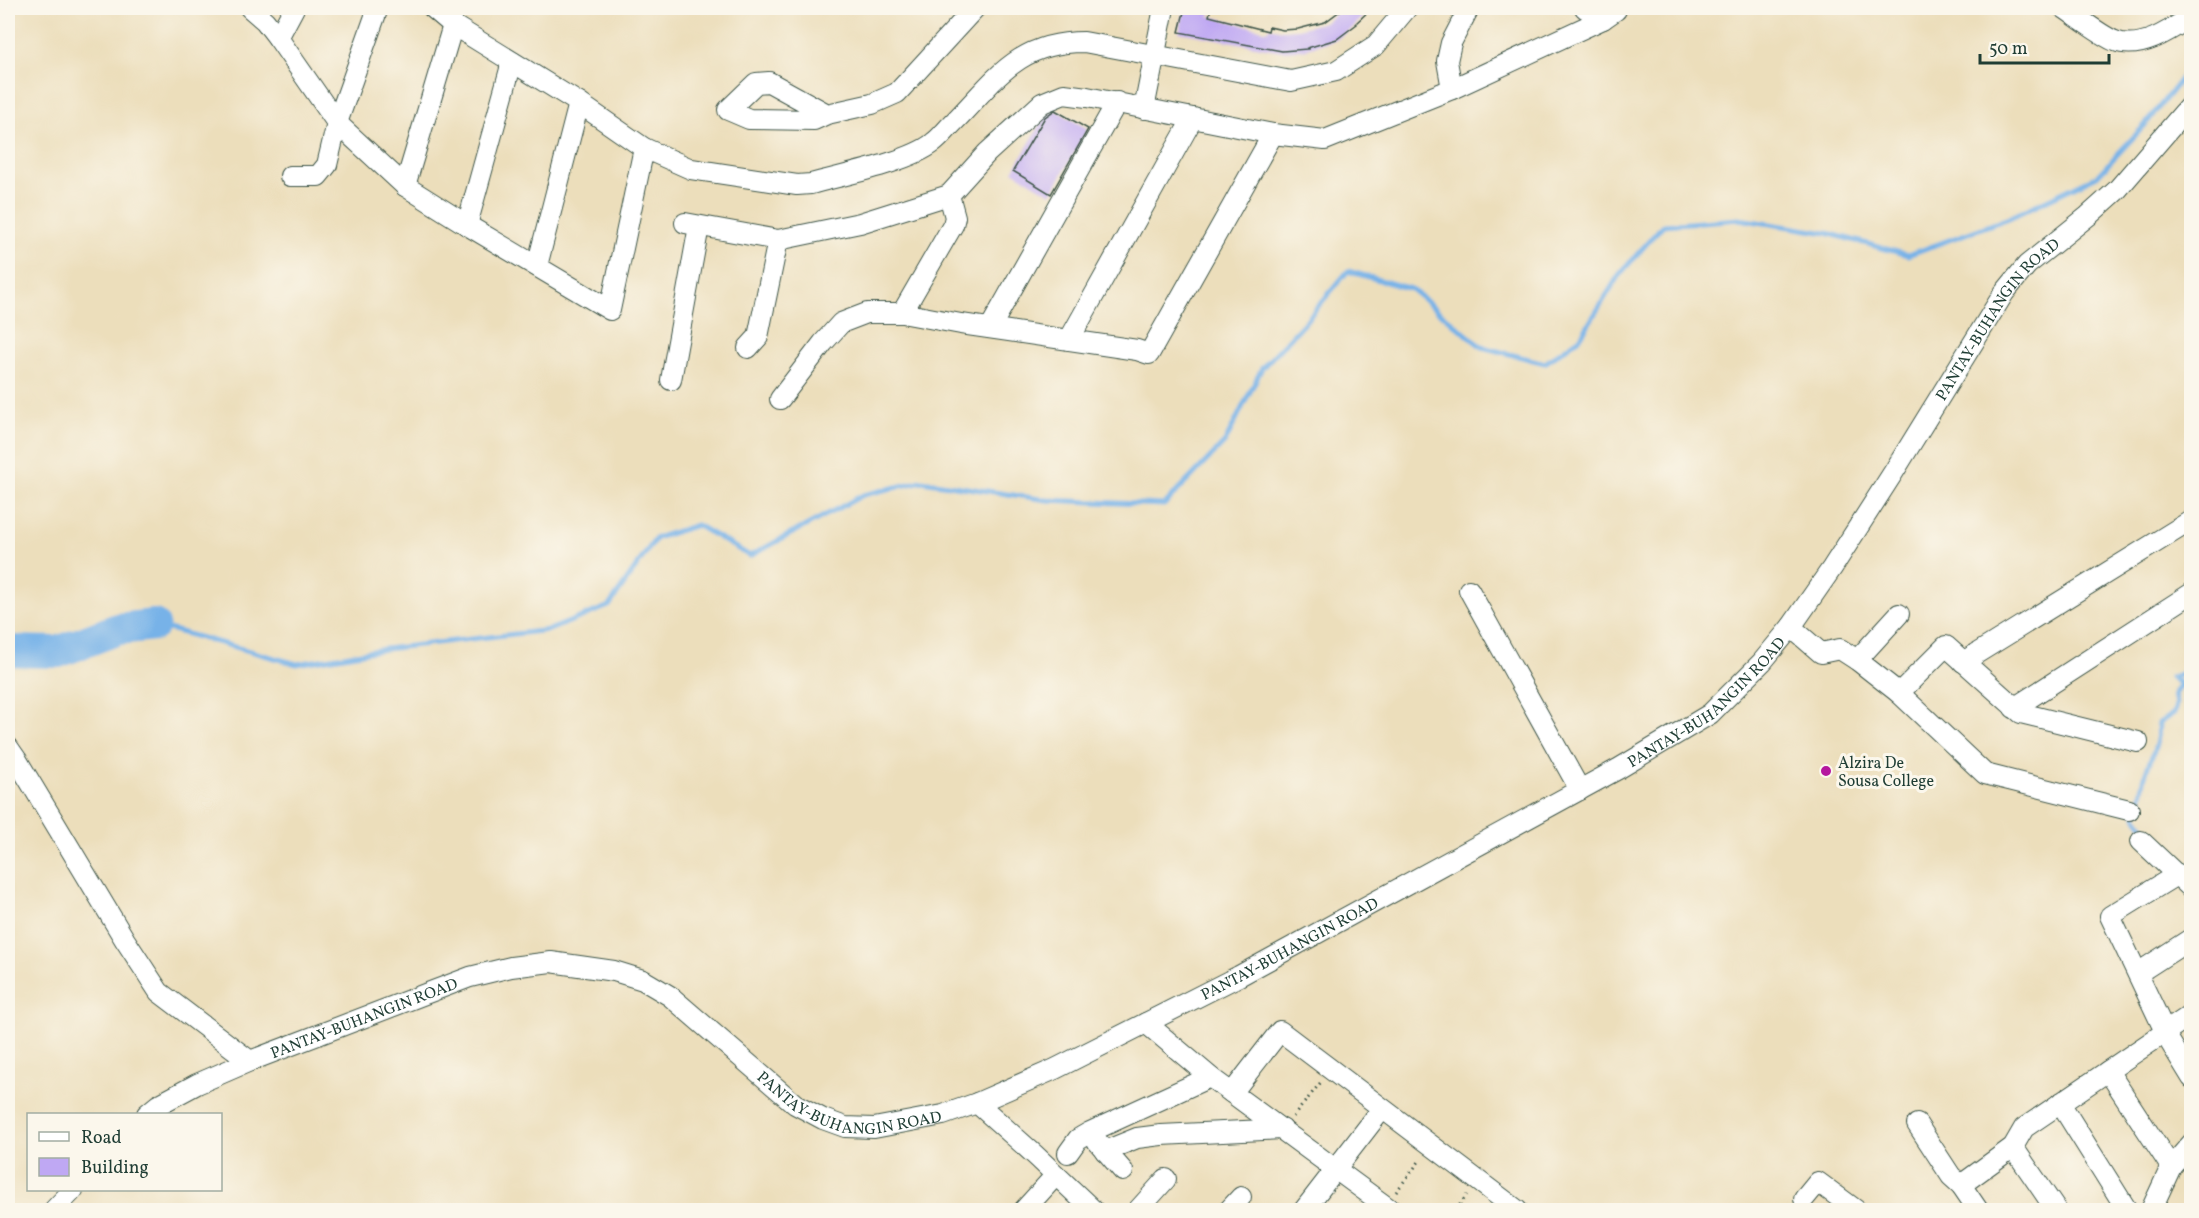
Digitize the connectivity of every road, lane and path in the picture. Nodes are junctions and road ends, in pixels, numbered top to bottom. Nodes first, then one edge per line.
1 (250, 8) edge
2 (294, 8) edge
3 (378, 8) edge
4 (433, 8) edge
5 (975, 8) edge
6 (1164, 8) edge
7 (1407, 8) edge
8 (1469, 8) edge
9 (1585, 8) edge
10 (2064, 8) edge
11 (2192, 16) edge
12 (453, 25) junction
13 (278, 38) junction
14 (1155, 55) junction
15 (512, 62) junction
16 (1452, 89) junction
17 (1117, 102) junction
18 (579, 103) junction
19 (2192, 103) edge
20 (1144, 109) junction
21 (827, 114) dead end
22 (1193, 118) junction
23 (337, 123) junction
24 (1273, 134) junction
25 (644, 148) junction
26 (290, 176) dead end
27 (405, 186) junction
28 (949, 195) junction
29 (467, 225) junction
30 (778, 240) junction
31 (537, 267) junction
32 (902, 313) junction
33 (990, 328) junction
34 (1070, 340) junction
35 (748, 348) dead end
36 (671, 380) dead end
37 (780, 399) dead end
38 (2192, 520) edge
39 (1469, 591) dead end
40 (2192, 593) edge
41 (1899, 614) dead end
42 (1791, 627) junction
43 (1857, 660) junction
44 (1963, 662) junction
45 (1899, 693) junction
46 (2014, 708) junction
47 (2138, 742) dead end
48 (8, 747) edge
49 (1580, 790) junction
50 (2129, 810) dead end
51 (2141, 841) dead end
52 (2178, 874) junction
53 (2192, 889) edge
54 (2192, 938) edge
55 (2138, 973) junction
56 (2192, 1014) edge
57 (1146, 1023) junction
58 (2166, 1032) junction
59 (250, 1061) junction
60 (1331, 1070) junction
61 (2108, 1071) junction
62 (1210, 1077) junction
63 (2192, 1078) edge
64 (1232, 1093) junction
65 (977, 1103) junction
66 (2060, 1103) junction
67 (1151, 1104) junction
68 (1382, 1109) junction
69 (148, 1113) edge
70 (1917, 1124) dead end
71 (1282, 1129) junction
72 (1090, 1132) junction
73 (1161, 1135) junction
74 (2192, 1143) edge
75 (1431, 1146) junction
76 (2013, 1147) junction
77 (1105, 1151) junction
78 (1068, 1153) dead end
79 (2171, 1167) junction
80 (1336, 1169) junction
81 (1123, 1171) dead end
82 (1055, 1176) junction
83 (1166, 1179) dead end
84 (1961, 1185) junction
85 (72, 1191) edge
86 (1804, 1199) dead end
87 (1388, 1208) edge
88 (54, 1210) edge
89 (1024, 1210) edge
90 (1093, 1210) edge
91 (1138, 1210) edge
92 (1304, 1210) edge
93 (1517, 1210) edge
94 (1856, 1210) edge
95 (1978, 1210) edge
96 (2056, 1210) edge
97 (2127, 1210) edge
98 (2151, 1210) edge

1 - 13 street
2 - 13 street
3 - 23 street
4 - 12 street
5 - 21 street
6 - 14 street
7 - 14 street
8 - 16 street
9 - 16 street
10 - 11 street
12 - 15 street
12 - 27 street
13 - 23 street
14 - 20 street
14 - 25 street
15 - 18 street
15 - 29 street
16 - 24 street
17 - 20 street
17 - 28 street
17 - 33 street
18 - 25 street
18 - 31 street
19 - 42 street, PANTAY-BUHANGIN ROAD
20 - 22 street
22 - 24 street
22 - 34 street
23 - 26 street
23 - 27 street
24 - 34 street
25 - 31 street
27 - 29 street
28 - 30 street
28 - 32 street
29 - 31 street
30 - 35 street
30 - 36 street
32 - 33 street
32 - 37 street
33 - 34 street
38 - 44 street
39 - 49 street
40 - 46 street
41 - 43 street
42 - 43 street
42 - 49 street, PANTAY-BUHANGIN ROAD
43 - 45 street
44 - 45 street
44 - 46 street
45 - 50 street
46 - 47 street
48 - 59 street
49 - 57 street, PANTAY-BUHANGIN ROAD
51 - 52 street
52 - 53 street
52 - 55 street
54 - 55 street
55 - 58 street
56 - 58 street
57 - 62 street
57 - 65 street, PANTAY-BUHANGIN ROAD
58 - 61 street
58 - 63 street
59 - 65 street, PANTAY-BUHANGIN ROAD
59 - 69 street, PANTAY-BUHANGIN ROAD
60 - 64 street
60 - 68 street
60 - 71 path
61 - 66 street
61 - 79 street
62 - 64 street
62 - 67 street
64 - 71 street
65 - 82 street
66 - 76 street
66 - 97 street
67 - 72 street
67 - 73 street
68 - 75 street
68 - 80 street
70 - 84 street
71 - 73 street
71 - 80 street
72 - 77 street
72 - 78 street
73 - 77 street
74 - 79 street
75 - 87 path
75 - 93 street
76 - 84 street
76 - 96 street
77 - 81 street
79 - 98 street
80 - 87 street
80 - 92 street
82 - 89 street
82 - 90 street
83 - 91 street
84 - 95 street
85 - 88 street
86 - 94 street

